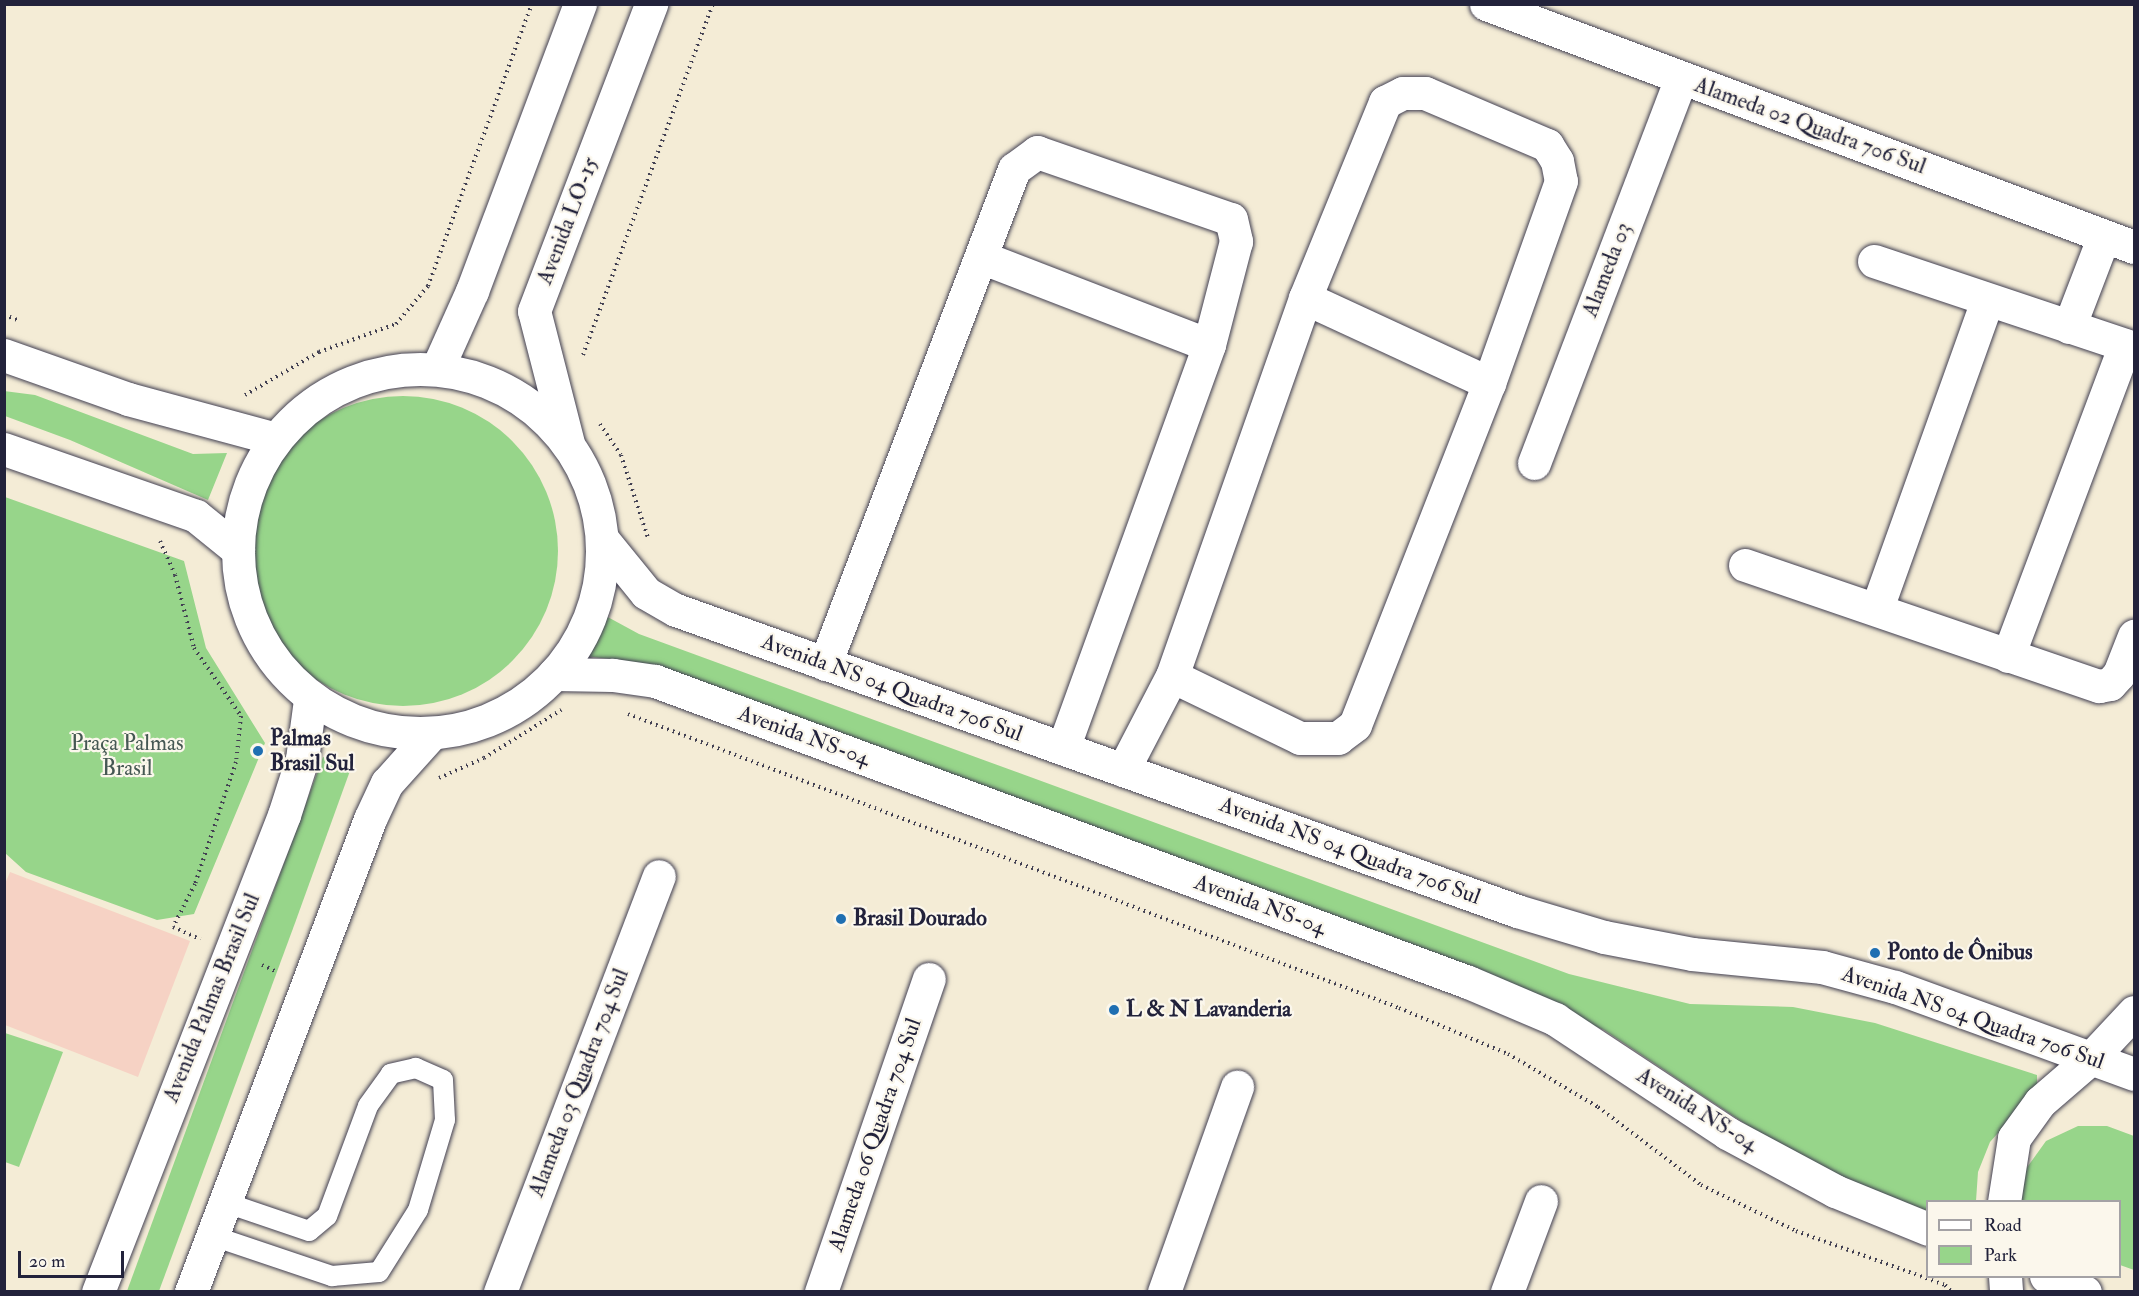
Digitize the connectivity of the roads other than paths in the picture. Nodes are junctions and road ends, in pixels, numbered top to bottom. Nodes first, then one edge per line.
1 (580, 4) edge
2 (651, 4) edge
3 (1502, 7) edge
4 (1681, 78) junction
5 (2104, 236) junction
6 (2134, 247) edge
7 (981, 257) junction
8 (1874, 261) dead end
9 (1305, 298) junction
10 (1987, 301) junction
11 (2069, 327) junction
12 (1209, 345) junction
13 (2130, 347) edge
14 (4, 354) edge
15 (438, 367) junction
16 (1489, 383) junction
17 (276, 439) junction
18 (568, 443) junction
19 (4, 448) edge
20 (1534, 463) dead end
21 (603, 540) junction
22 (238, 550) junction
23 (1745, 565) dead end
24 (1877, 608) junction
25 (2134, 636) edge
26 (2008, 656) junction
27 (825, 664) junction
28 (554, 674) junction
29 (1172, 676) junction
30 (310, 700) junction
31 (430, 735) junction
32 (1063, 748) junction
33 (1123, 770) junction
34 (659, 876) dead end
35 (929, 979) dead end
36 (2134, 1012) edge
37 (2091, 1058) junction
38 (2134, 1074) edge
39 (1237, 1087) dead end
40 (2004, 1200) edge
41 (1541, 1201) dead end
42 (225, 1202) junction
43 (1926, 1228) edge
44 (213, 1236) junction
45 (2051, 1278) edge
46 (98, 1292) edge
47 (191, 1292) edge
48 (500, 1292) edge
49 (821, 1292) edge
50 (1164, 1292) edge
51 (1508, 1292) edge
52 (2085, 1292) edge

1 - 15 street
2 - 18 street, Avenida LO-15
3 - 4 street, Alameda 02 Quadra 706 Sul
4 - 5 street, Alameda 02 Quadra 706 Sul
4 - 20 street, Alameda 03
5 - 6 street, Alameda 02 Quadra 706 Sul
5 - 11 street
7 - 12 street
7 - 12 street
7 - 27 street
8 - 10 street
9 - 16 street
9 - 16 street
9 - 29 street
10 - 11 street
10 - 24 street
11 - 13 street
12 - 32 street
13 - 26 street
14 - 17 street
15 - 17 street
15 - 18 street
16 - 29 street
17 - 22 street
18 - 21 street
19 - 22 street
21 - 27 street, Avenida NS 04 Quadra 706 Sul
21 - 28 street
22 - 30 street
23 - 24 street
24 - 26 street
25 - 26 street
27 - 32 street, Avenida NS 04 Quadra 706 Sul
28 - 31 street
28 - 43 street, Avenida NS-04
29 - 33 street
30 - 31 street
30 - 46 street, Avenida Palmas Brasil Sul
31 - 42 street
32 - 33 street, Avenida NS 04 Quadra 706 Sul
33 - 37 street, Avenida NS 04 Quadra 706 Sul
34 - 48 street, Alameda 03 Quadra 704 Sul
35 - 49 street, Alameda 06 Quadra 704 Sul
36 - 37 street
37 - 38 street, Avenida NS 04 Quadra 706 Sul
37 - 40 street
39 - 50 street
41 - 51 street
42 - 44 street
42 - 44 lane
44 - 47 street
45 - 52 street

